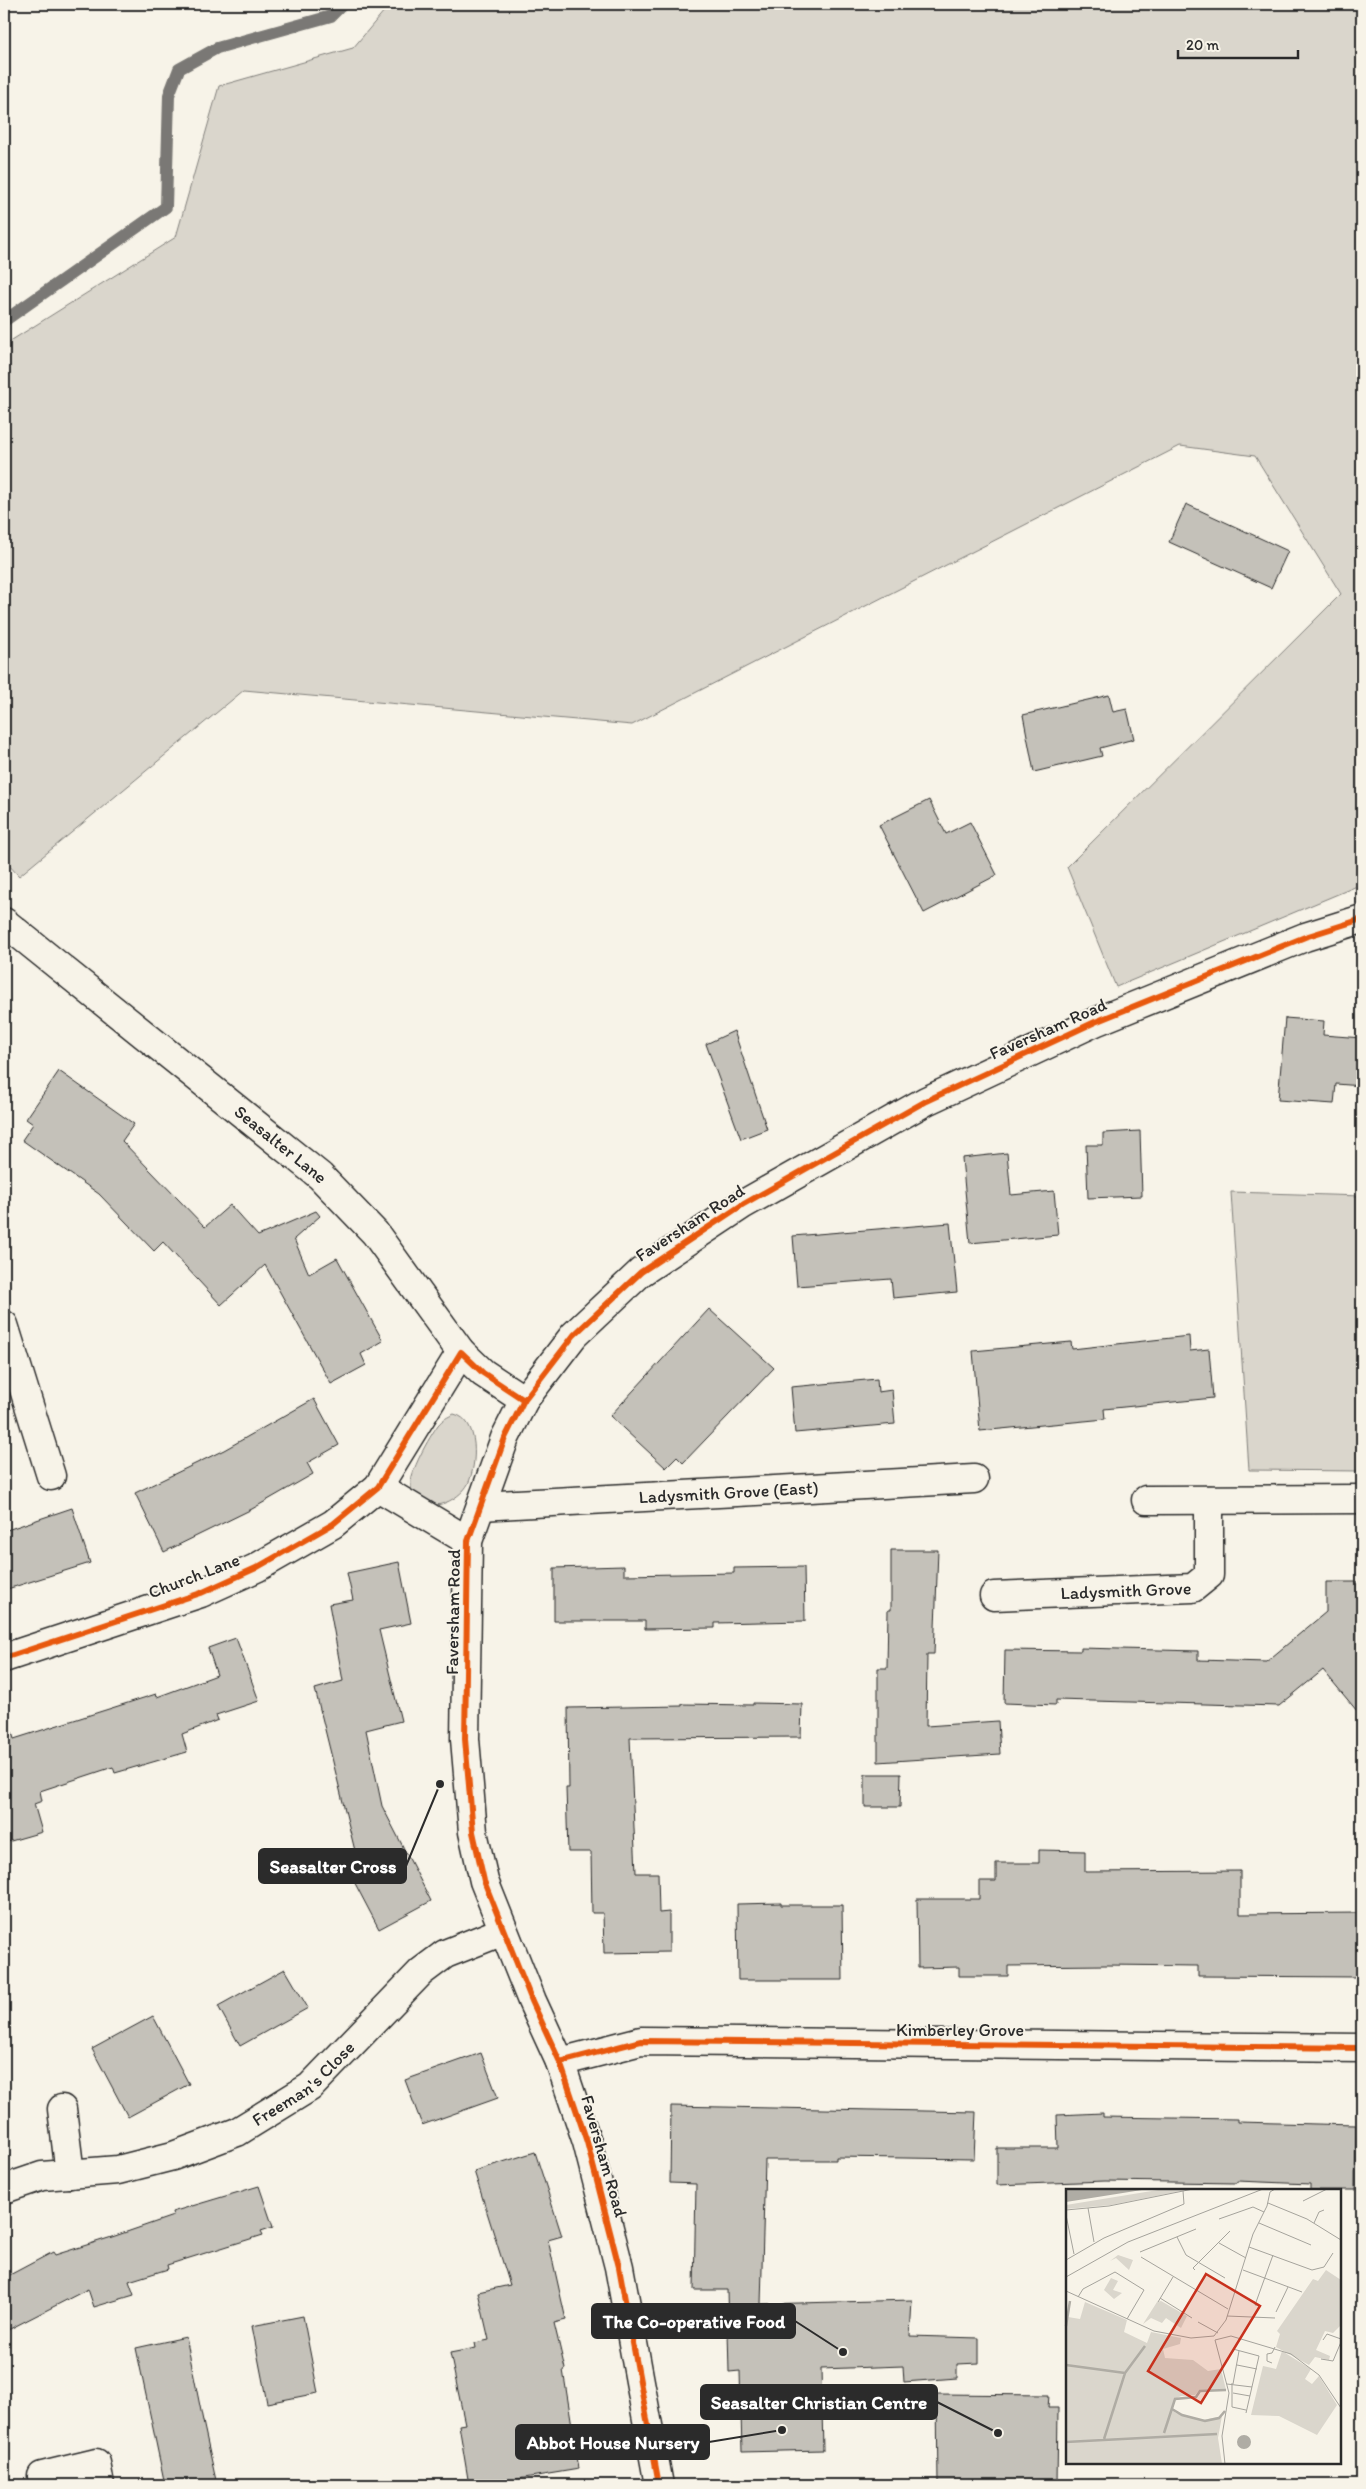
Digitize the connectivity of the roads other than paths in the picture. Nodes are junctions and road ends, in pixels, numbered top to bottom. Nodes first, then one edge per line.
1 (1362, 918) edge
2 (4, 922) edge
3 (4, 1325) edge
4 (461, 1352) junction
5 (12, 1376) edge
6 (524, 1400) junction
7 (51, 1476) dead end
8 (974, 1479) dead end
9 (378, 1487) junction
10 (1362, 1499) edge
11 (1146, 1500) dead end
12 (1209, 1500) junction
13 (481, 1506) junction
14 (468, 1541) junction
15 (994, 1596) dead end
16 (4, 1658) edge
17 (503, 1930) junction
18 (1362, 2048) edge
19 (560, 2062) junction
20 (62, 2109) dead end
21 (70, 2174) junction
22 (4, 2189) edge
23 (42, 2476) dead end
24 (100, 2485) edge
25 (659, 2485) edge

1 - 6 street, Faversham Road
2 - 4 street, Seasalter Lane
3 - 5 street
4 - 6 street, Seasalter Lane
4 - 9 street, Church Lane
5 - 7 street
6 - 13 street, Faversham Road
8 - 13 street, Ladysmith Grove (East)
9 - 14 street
9 - 16 street, Church Lane
10 - 12 street
11 - 12 street
12 - 15 street, Ladysmith Grove
13 - 14 street, Faversham Road
14 - 17 street, Faversham Road
17 - 19 street, Faversham Road
17 - 21 street, Freeman's Close
18 - 19 street, Kimberley Grove
19 - 25 street, Faversham Road
20 - 21 street
21 - 22 street, Freeman's Close
23 - 24 street

